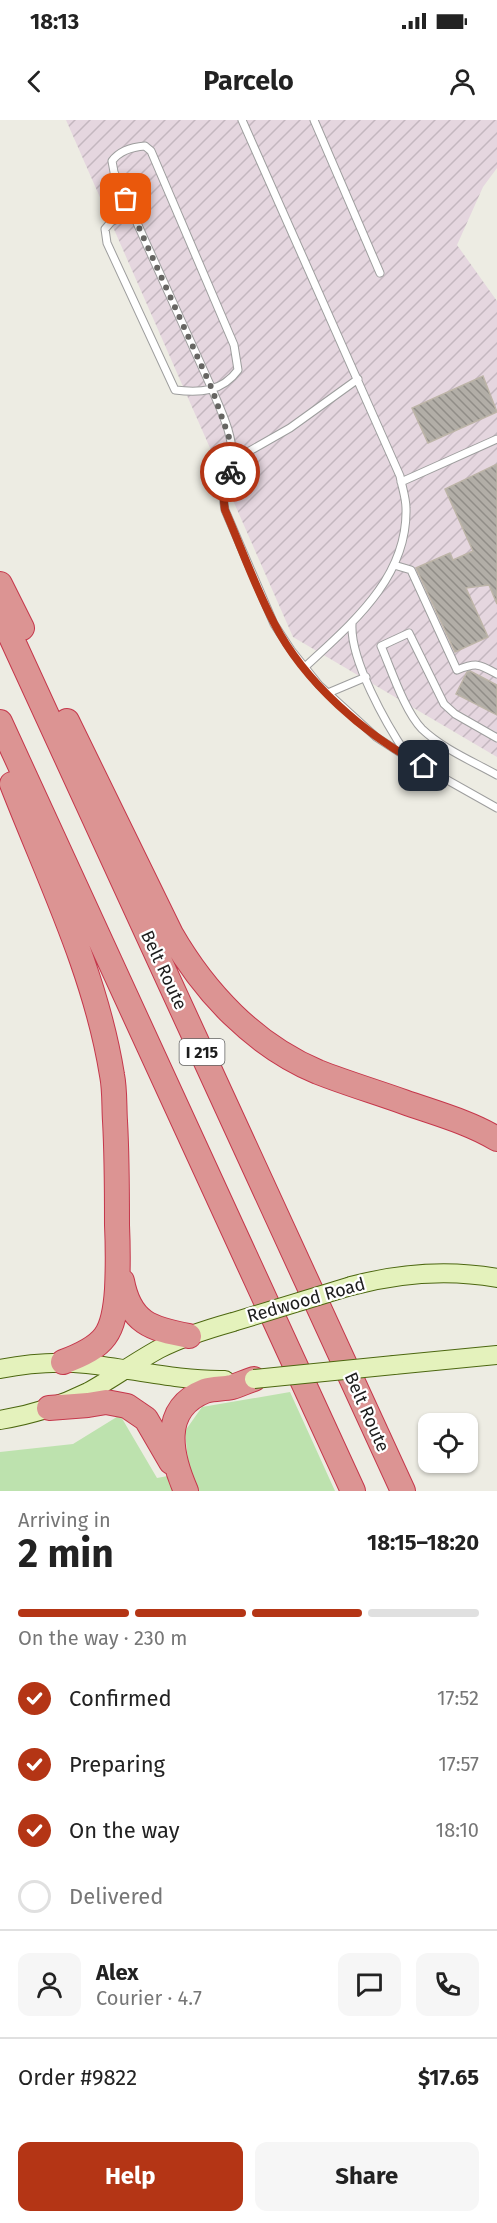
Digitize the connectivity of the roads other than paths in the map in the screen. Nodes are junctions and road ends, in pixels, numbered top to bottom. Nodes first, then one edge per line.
1 (242, 120) edge
2 (314, 120) edge
3 (132, 211) junction
4 (380, 273) dead end
5 (358, 379) junction
6 (212, 389) junction
7 (497, 439) edge
8 (232, 461) junction
9 (401, 482) junction
10 (394, 565) junction
11 (0, 584) edge
12 (0, 613) edge
13 (352, 624) junction
14 (305, 667) junction
15 (497, 674) edge
16 (366, 677) junction
17 (327, 693) junction
18 (0, 723) edge
19 (497, 738) edge
20 (0, 754) edge
21 (410, 759) junction
22 (497, 775) edge
23 (497, 808) edge
24 (497, 1139) edge
25 (118, 1263) junction
26 (497, 1278) edge
27 (189, 1336) junction
28 (497, 1355) edge
29 (63, 1362) junction
30 (0, 1369) edge
31 (125, 1369) junction
32 (254, 1379) junction
33 (49, 1408) junction
34 (0, 1420) edge
35 (182, 1481) edge
36 (353, 1491) edge
37 (403, 1491) edge

1 - 5 lane
2 - 4 lane
3 - 6 lane
3 - 6 lane
3 - 6 lane
5 - 8 lane
5 - 9 lane
6 - 8 lane
7 - 9 lane
8 - 14 lane
9 - 10 lane
10 - 13 lane
10 - 15 lane
11 - 24 highway
12 - 37 highway, Belt Route / I 215
13 - 14 lane
13 - 16 lane
14 - 17 lane
16 - 17 lane
16 - 21 lane
17 - 21 lane
18 - 36 highway, I 215
19 - 22 lane
20 - 25 highway
21 - 23 lane
25 - 27 highway
25 - 29 highway
26 - 27 main road, Redwood Road, bridge
27 - 31 main road, Redwood Road
28 - 32 main road, bridge
29 - 30 main road
29 - 31 main road
31 - 32 main road
31 - 33 main road, Redwood Road
32 - 35 highway
33 - 34 main road, Redwood Road
33 - 35 highway

